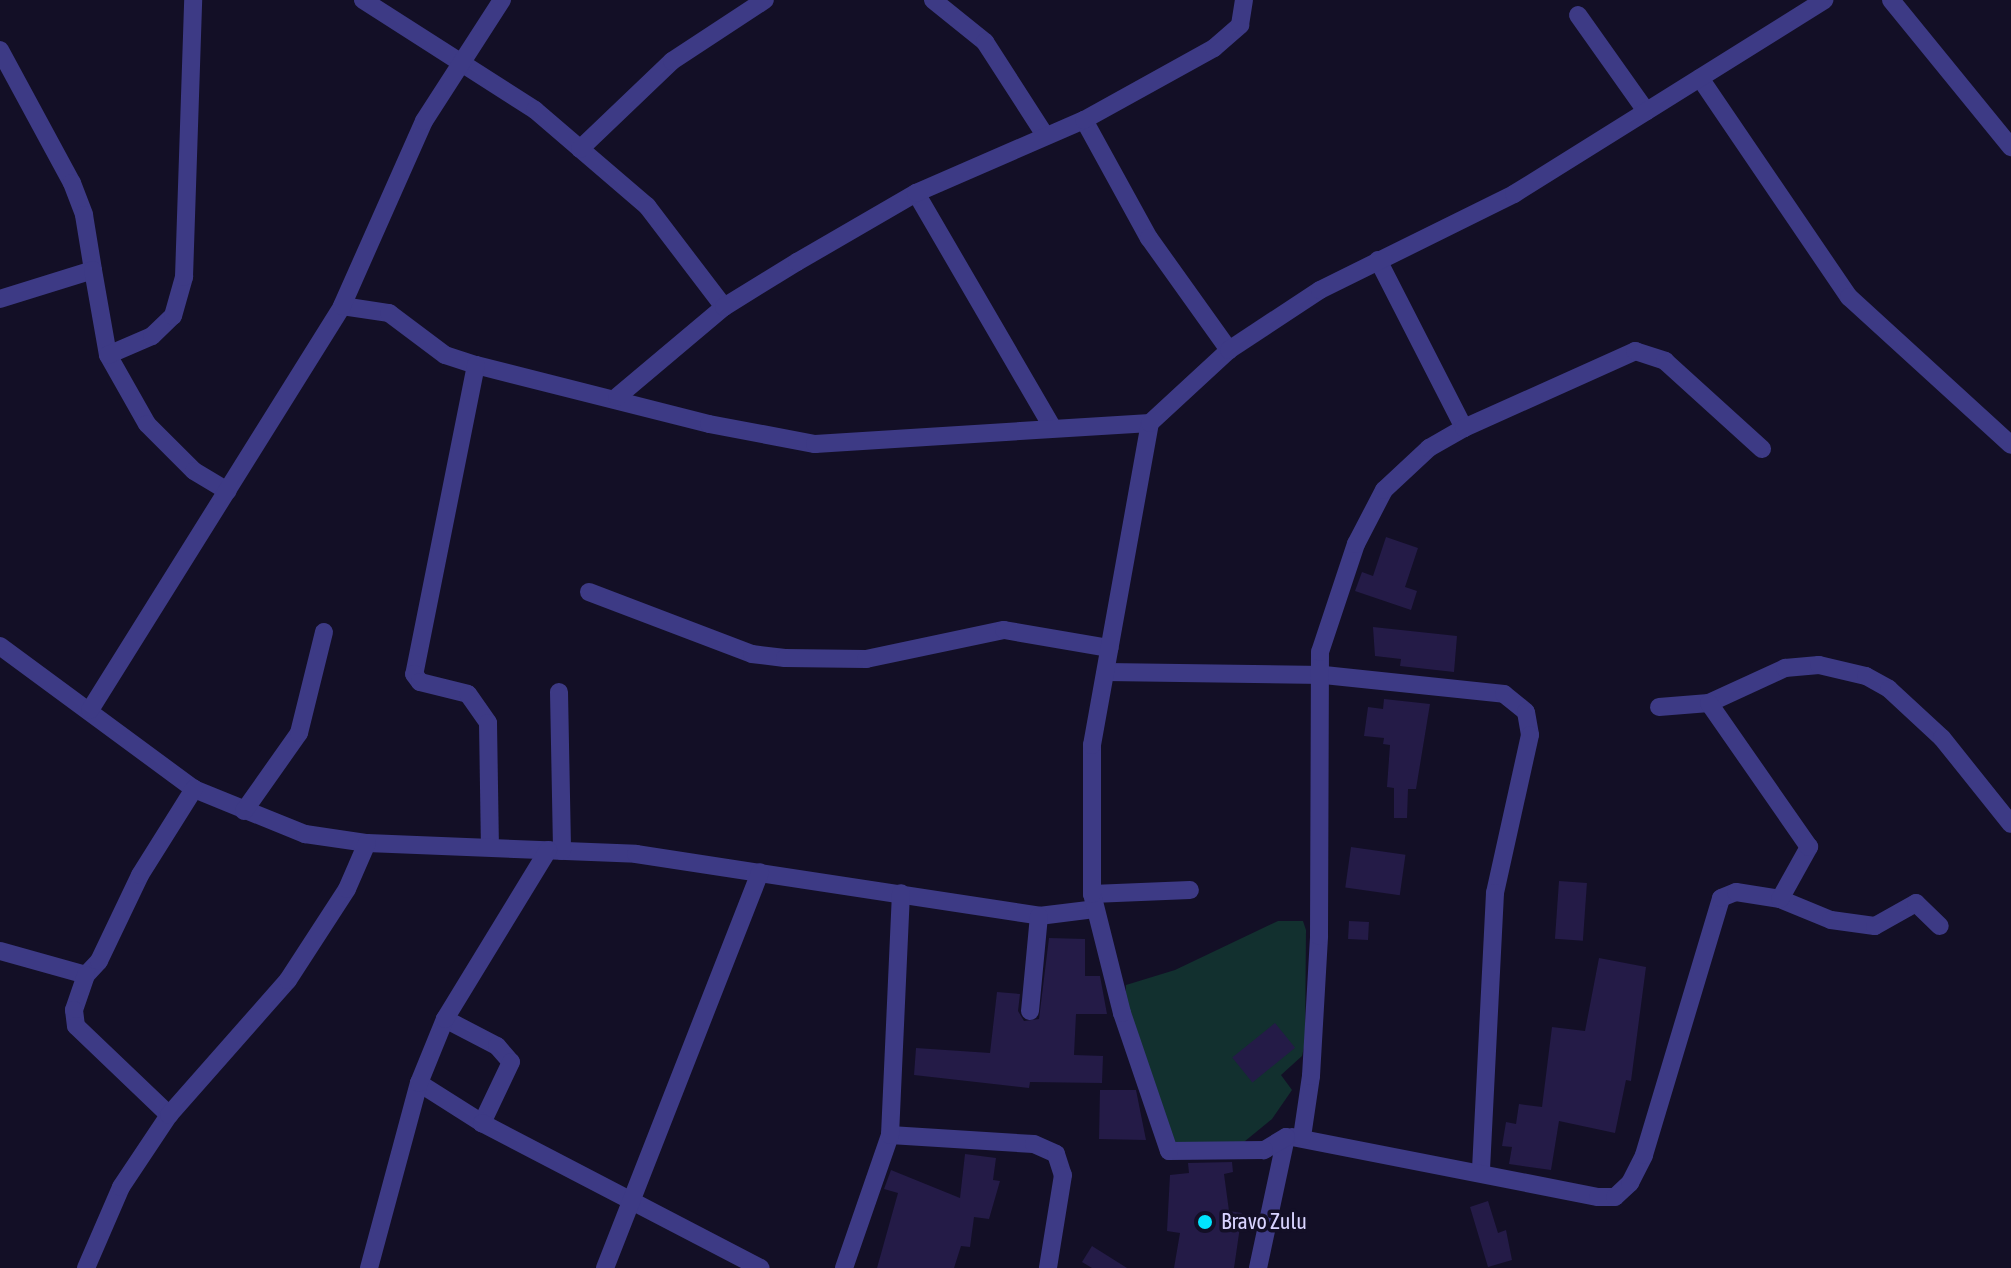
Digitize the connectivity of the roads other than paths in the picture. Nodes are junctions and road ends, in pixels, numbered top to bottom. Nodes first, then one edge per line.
1 (193, 0) edge
2 (363, 0) edge
3 (502, 0) edge
4 (765, 0) edge
5 (933, 0) edge
6 (1244, 0) edge
7 (1824, 0) edge
8 (1891, 0) edge
9 (1578, 15) dead end
10 (0, 50) edge
11 (460, 58) junction
12 (1700, 78) junction
13 (1646, 111) junction
14 (1084, 120) junction
15 (1045, 135) junction
16 (2011, 147) edge
17 (580, 149) junction
18 (916, 193) junction
19 (1378, 260) junction
20 (93, 270) junction
21 (0, 299) edge
22 (342, 306) junction
23 (724, 307) junction
24 (1229, 350) junction
25 (108, 355) junction
26 (476, 365) junction
27 (617, 397) junction
28 (1150, 423) junction
29 (1052, 427) junction
30 (1464, 428) junction
31 (2009, 439) edge
32 (1762, 449) dead end
33 (227, 491) junction
34 (589, 592) dead end
35 (324, 632) dead end
36 (0, 646) edge
37 (1109, 648) junction
38 (1106, 672) junction
39 (1324, 675) junction
40 (559, 692) dead end
41 (1709, 703) junction
42 (1659, 707) dead end
43 (90, 710) junction
44 (194, 789) junction
45 (244, 811) junction
46 (2011, 824) edge
47 (367, 843) junction
48 (490, 847) junction
49 (555, 850) junction
50 (760, 872) junction
51 (1190, 890) dead end
52 (901, 893) junction
53 (1780, 899) junction
54 (1094, 902) junction
55 (1039, 916) junction
56 (1940, 926) dead end
57 (0, 951) edge
58 (86, 975) junction
59 (1030, 1011) dead end
60 (445, 1019) junction
61 (419, 1083) junction
62 (169, 1115) junction
63 (482, 1123) junction
64 (890, 1135) junction
65 (1294, 1137) junction
66 (1481, 1172) junction
67 (628, 1199) junction
68 (86, 1268) edge
69 (369, 1268) edge
70 (605, 1268) edge
71 (761, 1268) edge
72 (844, 1268) edge
73 (1048, 1268) edge
74 (1258, 1268) edge

1 - 25 street
2 - 11 street
3 - 11 street
4 - 17 street
5 - 15 street
6 - 14 street
7 - 12 street
8 - 16 street
9 - 13 street
10 - 20 street
11 - 17 street
11 - 22 street
12 - 13 street
12 - 31 street
13 - 19 street
14 - 15 street
14 - 24 street
15 - 18 street
17 - 23 street
18 - 23 street
18 - 29 street
19 - 24 street
19 - 30 street
20 - 21 street
20 - 25 street
22 - 26 street
22 - 33 street
23 - 27 street
24 - 28 street
25 - 33 street
26 - 27 street
26 - 48 street
27 - 29 street
28 - 29 street
28 - 37 street
30 - 32 street
30 - 39 street
33 - 43 street
34 - 37 street
35 - 45 street
36 - 43 street
37 - 38 street
38 - 39 street
38 - 54 street
39 - 65 street
39 - 66 street
40 - 49 street
41 - 42 street
41 - 46 street
41 - 53 street
43 - 44 street
44 - 45 street
44 - 58 street
45 - 47 street
47 - 48 street
47 - 62 street
48 - 49 street
49 - 50 street
49 - 60 street
50 - 52 street
50 - 67 street
51 - 54 street
52 - 55 street
52 - 64 street
53 - 56 street
53 - 66 street
54 - 55 street
54 - 65 street
55 - 59 street
57 - 58 street
58 - 62 street
60 - 61 street
60 - 63 street
61 - 63 street
61 - 69 street
62 - 68 street
63 - 67 street
64 - 72 street
64 - 73 street
65 - 66 street
65 - 74 street
67 - 70 street
67 - 71 street

